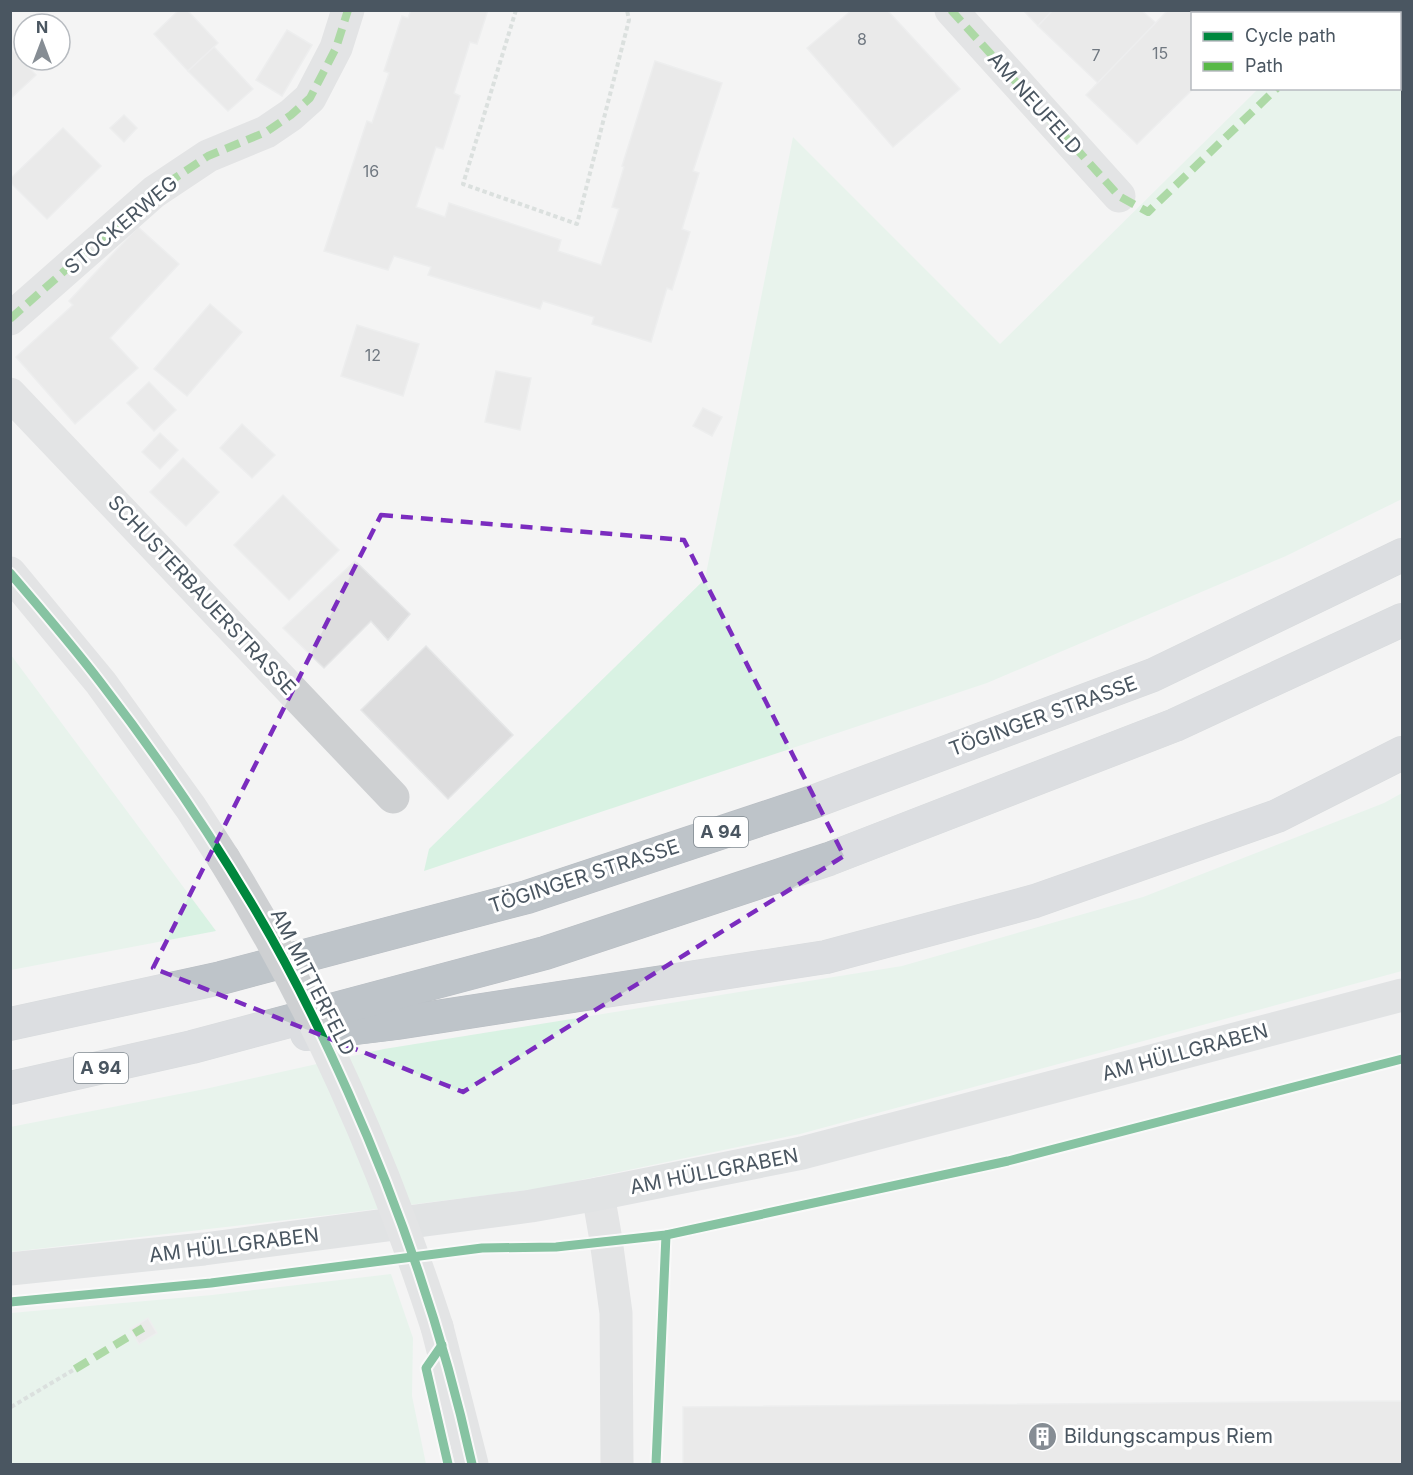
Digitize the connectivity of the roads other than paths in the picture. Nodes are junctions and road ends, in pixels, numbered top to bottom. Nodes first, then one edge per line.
1 (348, 10) edge
2 (951, 10) edge
3 (1119, 196) dead end
4 (10, 319) edge
5 (10, 394) edge
6 (1402, 555) edge
7 (10, 573) edge
8 (1402, 620) edge
9 (1402, 753) edge
10 (393, 797) dead end
11 (1402, 995) edge
12 (10, 1024) edge
13 (192, 1047) junction
14 (10, 1088) edge
15 (598, 1194) junction
16 (10, 1269) edge
17 (472, 1464) edge
18 (617, 1464) edge

1 - 4 street, STOCKERWEG
2 - 3 street, AM NEUFELD
5 - 10 street, SCHUSTERBAUERSTRASSE
6 - 12 highway, TÖGINGER STRASSE / A 94
7 - 17 street, AM MITTERFELD, bridge
8 - 13 highway, A 94
9 - 13 highway
11 - 15 main road, AM HÜLLGRABEN
13 - 14 highway, A 94
15 - 16 main road, AM HÜLLGRABEN
15 - 18 street

